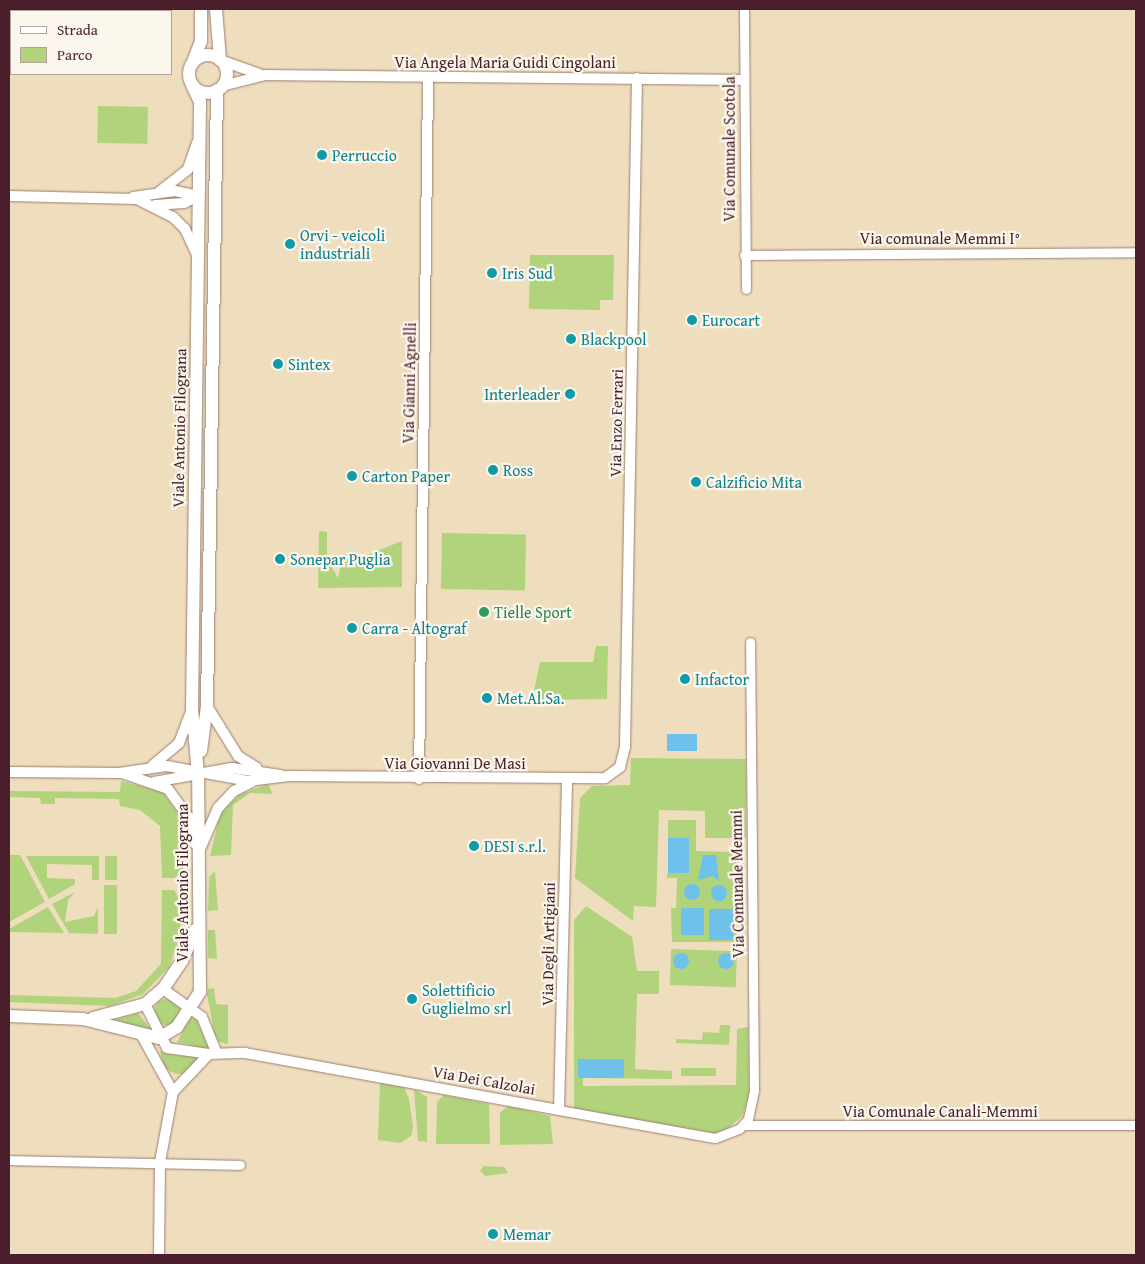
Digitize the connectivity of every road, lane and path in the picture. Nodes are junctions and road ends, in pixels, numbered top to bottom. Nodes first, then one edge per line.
1 (201, 9) edge
2 (216, 9) edge
3 (744, 9) edge
4 (220, 60) junction
5 (192, 63) junction
6 (265, 75) junction
7 (428, 78) junction
8 (637, 78) junction
9 (744, 80) junction
10 (192, 85) junction
11 (219, 88) junction
12 (199, 135) junction
13 (159, 192) junction
14 (9, 196) edge
15 (198, 196) junction
16 (214, 197) junction
17 (127, 198) junction
18 (154, 205) junction
19 (1136, 252) edge
20 (744, 255) junction
21 (197, 256) junction
22 (746, 290) dead end
23 (750, 642) dead end
24 (207, 706) junction
25 (192, 708) junction
26 (150, 766) junction
27 (620, 768) joint
28 (9, 772) edge
29 (119, 773) junction
30 (198, 774) junction
31 (260, 775) junction
32 (567, 778) junction
33 (419, 779) junction
34 (154, 782) junction
35 (198, 857) junction
36 (197, 924) junction
37 (163, 989) junction
38 (145, 1004) junction
39 (193, 1008) junction
40 (9, 1016) edge
41 (83, 1019) junction
42 (142, 1036) junction
43 (159, 1038) junction
44 (212, 1053) junction
45 (174, 1092) junction
46 (559, 1110) junction
47 (744, 1125) junction
48 (1136, 1125) edge
49 (9, 1160) edge
50 (160, 1162) junction
51 (240, 1165) dead end
52 (159, 1255) edge

1 - 5 main road
2 - 4 main road
3 - 9 street, Via Comunale Scotola
4 - 5 main road
4 - 6 street
4 - 11 main road
5 - 10 main road
6 - 7 street, Via Angela Maria Guidi Cingolani
6 - 11 street
7 - 8 street, Via Angela Maria Guidi Cingolani
7 - 33 street, Via Gianni Agnelli
8 - 9 street, Via Angela Maria Guidi Cingolani
8 - 27 street, Via Enzo Ferrari
9 - 20 street, Via Comunale Scotola
10 - 11 main road
10 - 12 main road, Viale Antonio Filograna
11 - 16 main road, Viale Antonio Filograna
12 - 13 street
12 - 15 main road, Viale Antonio Filograna
13 - 15 street
13 - 17 street
14 - 17 street
15 - 16 main road
15 - 18 street
15 - 21 main road, Viale Antonio Filograna
16 - 24 main road, Viale Antonio Filograna
17 - 18 street
18 - 21 street
19 - 20 street, Via comunale Memmi I°
20 - 22 street, Via Comunale Scotola
21 - 25 main road, Viale Antonio Filograna
23 - 47 street, Via Comunale Memmi
24 - 30 main road, Viale Antonio Filograna
24 - 31 street
25 - 26 street
25 - 30 main road, Viale Antonio Filograna
26 - 29 street
26 - 30 street
27 - 32 street, Via Giovanni De Masi
28 - 29 street
29 - 34 street
30 - 31 street
30 - 34 street
30 - 35 main road, Viale Antonio Filograna
31 - 33 street, Via Giovanni De Masi
31 - 35 street
32 - 33 street, Via Giovanni De Masi
32 - 46 street, Via Degli Artigiani
34 - 35 street
35 - 36 main road, Viale Antonio Filograna
36 - 37 main road
36 - 39 main road, Viale Antonio Filograna
37 - 38 main road
37 - 39 street
38 - 41 main road
38 - 43 street
39 - 43 main road
39 - 44 street
40 - 41 main road
41 - 42 main road
42 - 43 main road
42 - 45 street
43 - 44 street, Via Dei Calzolai
44 - 45 street
44 - 46 street, Via Dei Calzolai
45 - 50 street
46 - 47 street, Via Dei Calzolai
47 - 48 street, Via Comunale Canali-Memmi
49 - 50 street
50 - 51 street
50 - 52 street

